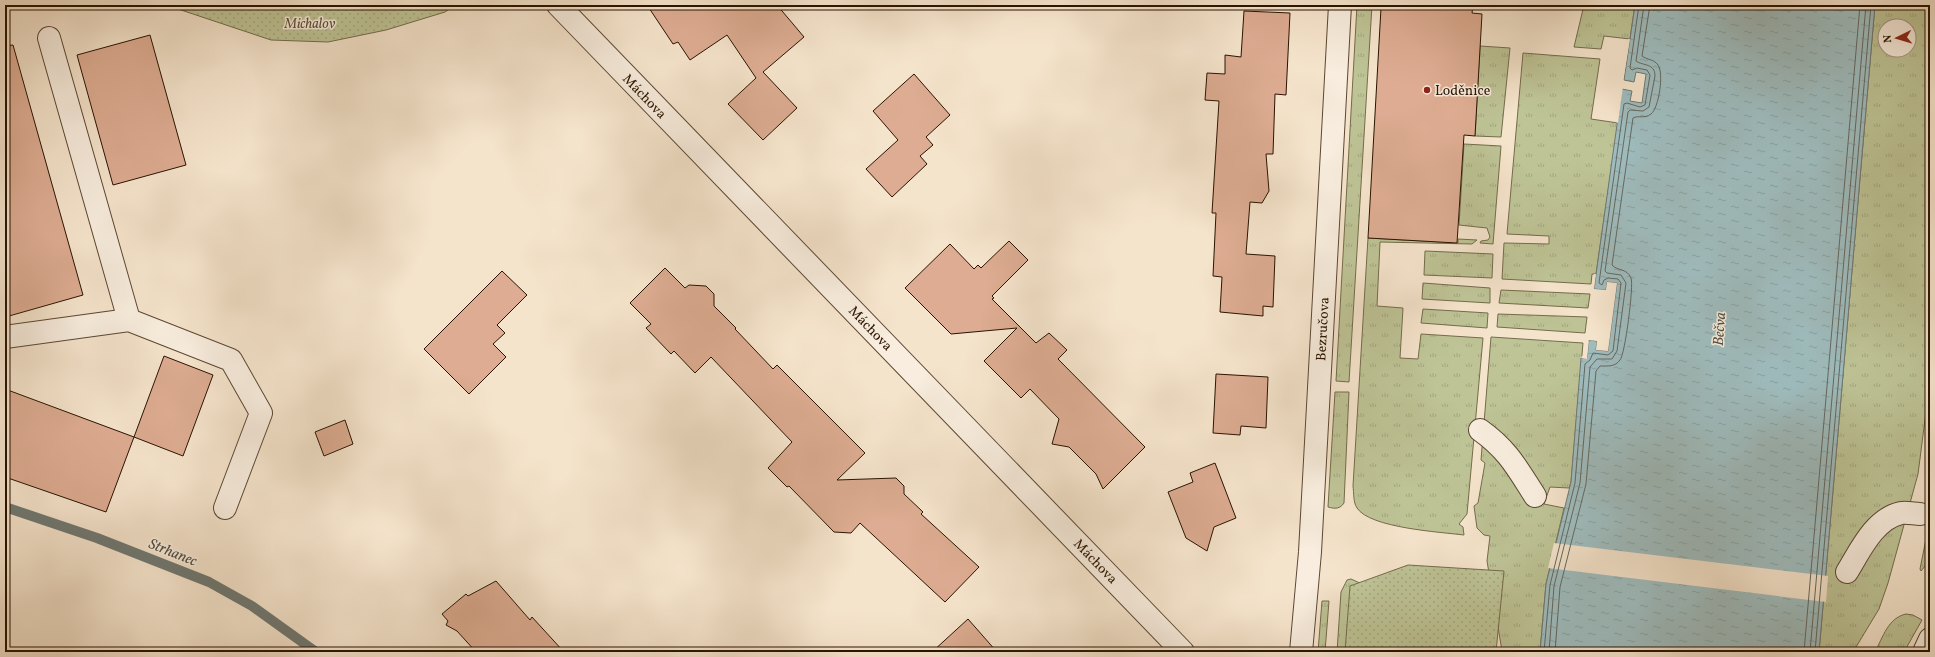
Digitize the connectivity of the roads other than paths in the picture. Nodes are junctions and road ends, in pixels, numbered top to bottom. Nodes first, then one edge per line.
1 (558, 5) edge
2 (1340, 5) edge
3 (50, 38) dead end
4 (129, 320) junction
5 (5, 337) edge
6 (1480, 430) dead end
7 (1535, 496) dead end
8 (225, 508) dead end
9 (1920, 514) dead end
10 (1847, 572) dead end
11 (1930, 639) edge
12 (1184, 652) edge
13 (1301, 652) edge
14 (1924, 652) edge

1 - 12 street, Máchova
2 - 13 street, Bezručova
3 - 4 street
4 - 5 street
4 - 8 street
6 - 7 street
9 - 10 street
11 - 14 street

